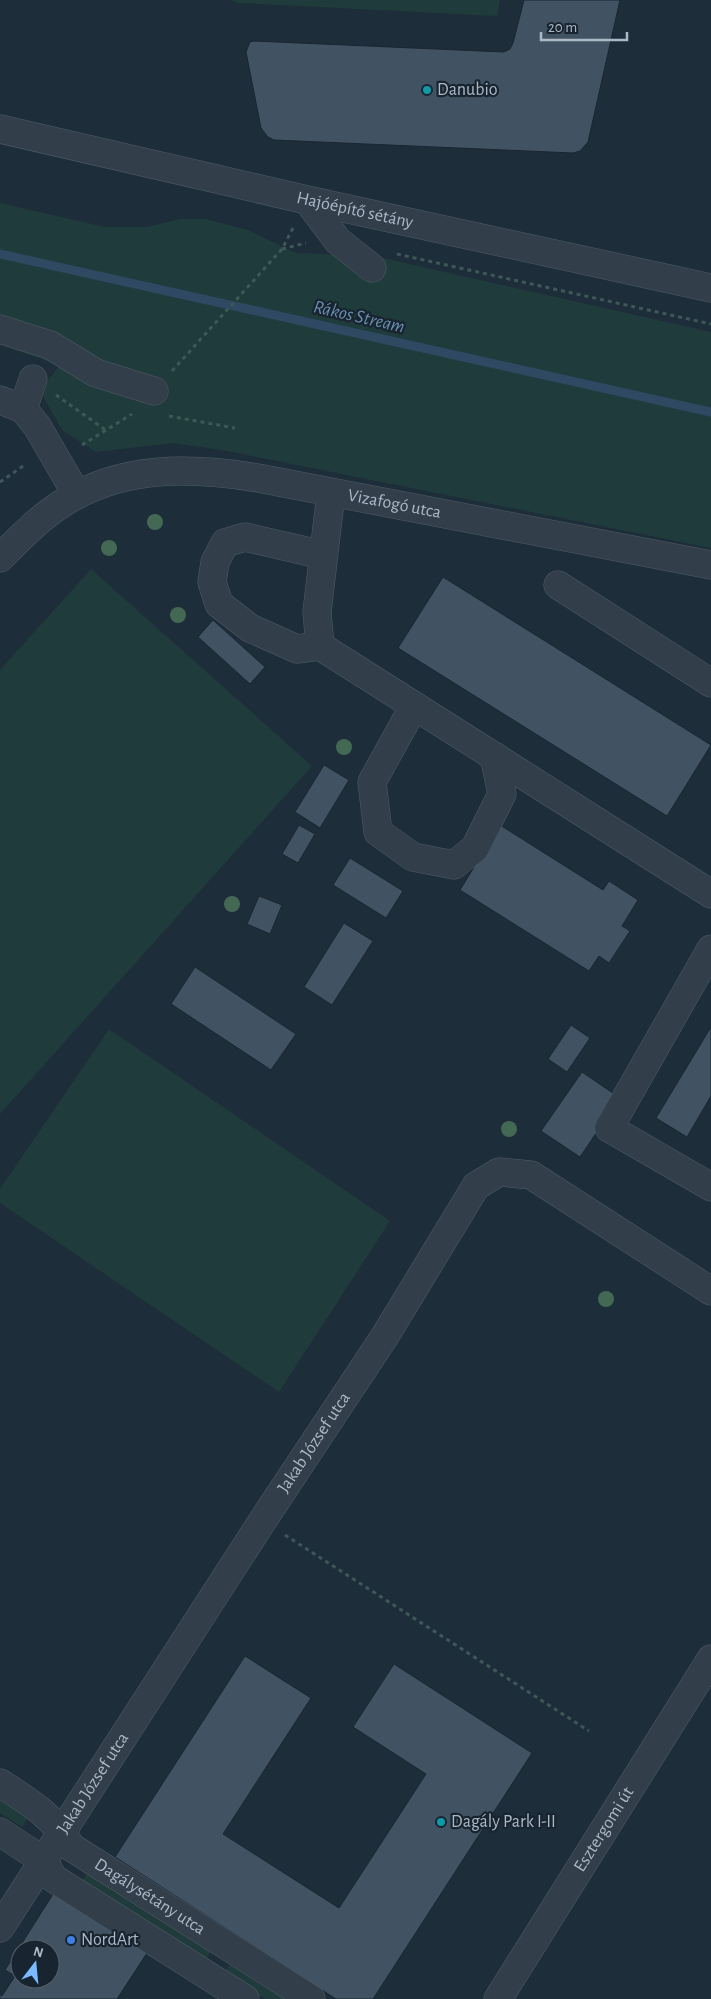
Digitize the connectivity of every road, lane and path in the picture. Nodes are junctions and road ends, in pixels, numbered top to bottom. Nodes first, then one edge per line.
1 (0, 129) edge
2 (307, 200) junction
3 (338, 241) junction
4 (396, 254) dead end
5 (372, 268) dead end
6 (711, 288) edge
7 (711, 324) edge
8 (0, 329) edge
9 (33, 379) dead end
10 (154, 390) junction
11 (12, 404) edge
12 (166, 416) dead end
13 (235, 428) dead end
14 (54, 454) junction
15 (0, 482) edge
16 (331, 493) junction
17 (77, 495) junction
18 (323, 555) junction
19 (0, 558) edge
20 (711, 565) edge
21 (558, 585) dead end
22 (320, 646) junction
23 (711, 683) edge
24 (414, 706) junction
25 (494, 756) junction
26 (711, 894) edge
27 (711, 949) edge
28 (704, 979) edge
29 (711, 1186) edge
30 (711, 1291) edge
31 (262, 1520) junction
32 (711, 1659) edge
33 (590, 1731) dead end
34 (0, 1783) edge
35 (0, 1832) edge
36 (63, 1832) junction
37 (44, 1861) junction
38 (0, 1928) edge
39 (245, 1999) edge
40 (311, 1999) edge
41 (498, 1999) edge

1 - 2 street, Hajóépítő sétány
2 - 3 street
2 - 6 street, Hajóépítő sétány
3 - 5 street
3 - 10 path
4 - 7 path
8 - 10 street
9 - 11 street
10 - 14 path
11 - 14 street
12 - 13 path
14 - 15 path
14 - 17 street
16 - 17 street, Vizafogó utca
16 - 18 street
16 - 20 street, Vizafogó utca
17 - 19 street, Vizafogó utca
18 - 22 street
18 - 22 street
21 - 23 street
22 - 24 street
24 - 25 street
24 - 25 street
25 - 26 street
27 - 28 street
28 - 29 street
30 - 31 street, Jakab József utca
31 - 33 path
31 - 36 street, Jakab József utca
32 - 41 street, Esztergomi út
34 - 36 street, Dagálysétány utca
35 - 37 street, Dagálysétány utca
36 - 37 street, Jakab József utca
36 - 40 street, Dagálysétány utca
37 - 38 street, Jakab József utca
37 - 39 street, Dagálysétány utca

